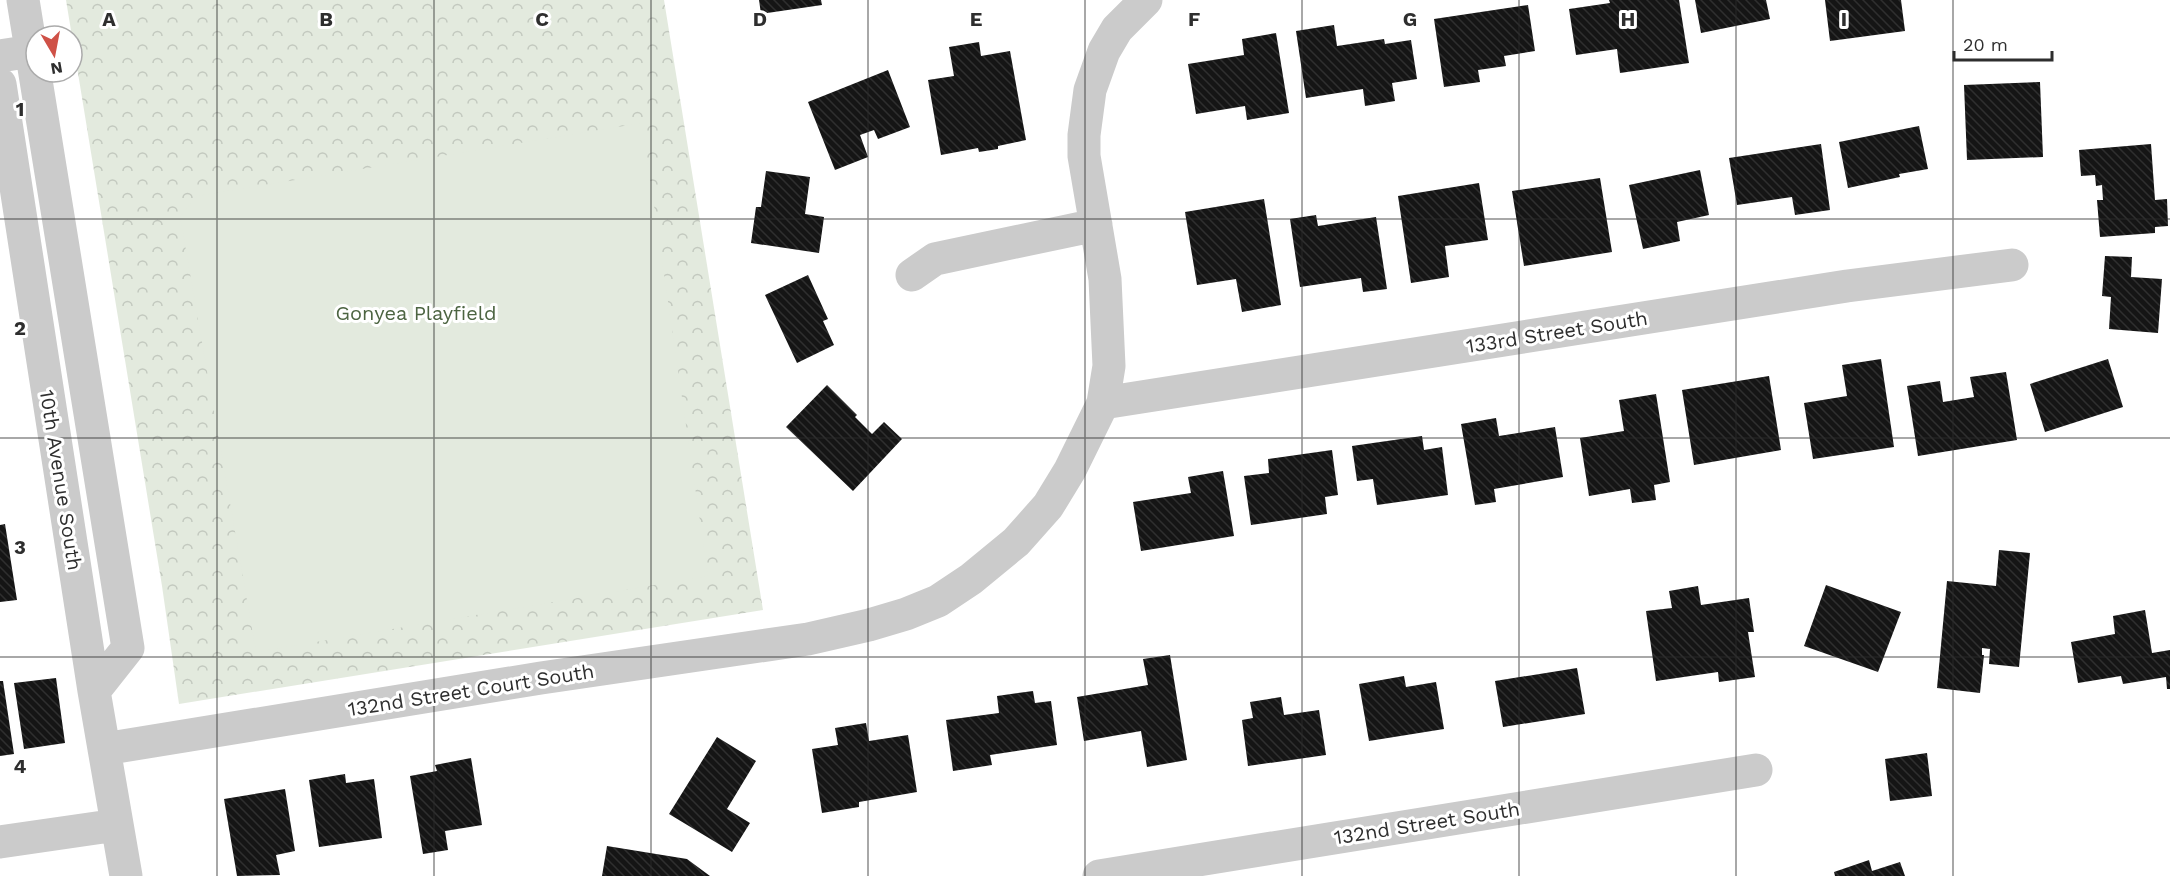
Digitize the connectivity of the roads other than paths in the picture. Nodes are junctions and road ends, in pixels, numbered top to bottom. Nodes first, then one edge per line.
1 (23, 0) edge
2 (1146, 0) edge
3 (27, 24) edge
4 (24, 52) edge
5 (0, 56) edge
6 (0, 84) edge
7 (37, 84) edge
8 (1096, 225) junction
9 (2012, 266) dead end
10 (912, 275) dead end
11 (1103, 403) junction
12 (94, 691) junction
13 (104, 749) junction
14 (1756, 770) dead end
15 (117, 825) junction
16 (0, 842) edge
17 (126, 876) edge
18 (1099, 876) edge

1 - 3 street
2 - 8 street, 132nd Street Court South
4 - 5 street
6 - 12 street, 10th Avenue South
7 - 12 street
8 - 10 street
8 - 11 street, 132nd Street Court South
9 - 11 street, 133rd Street South
11 - 13 street, 132nd Street Court South
12 - 13 street, 10th Avenue South
13 - 15 street, 10th Avenue South
14 - 18 street, 132nd Street South
15 - 16 street
15 - 17 street, 10th Avenue South

